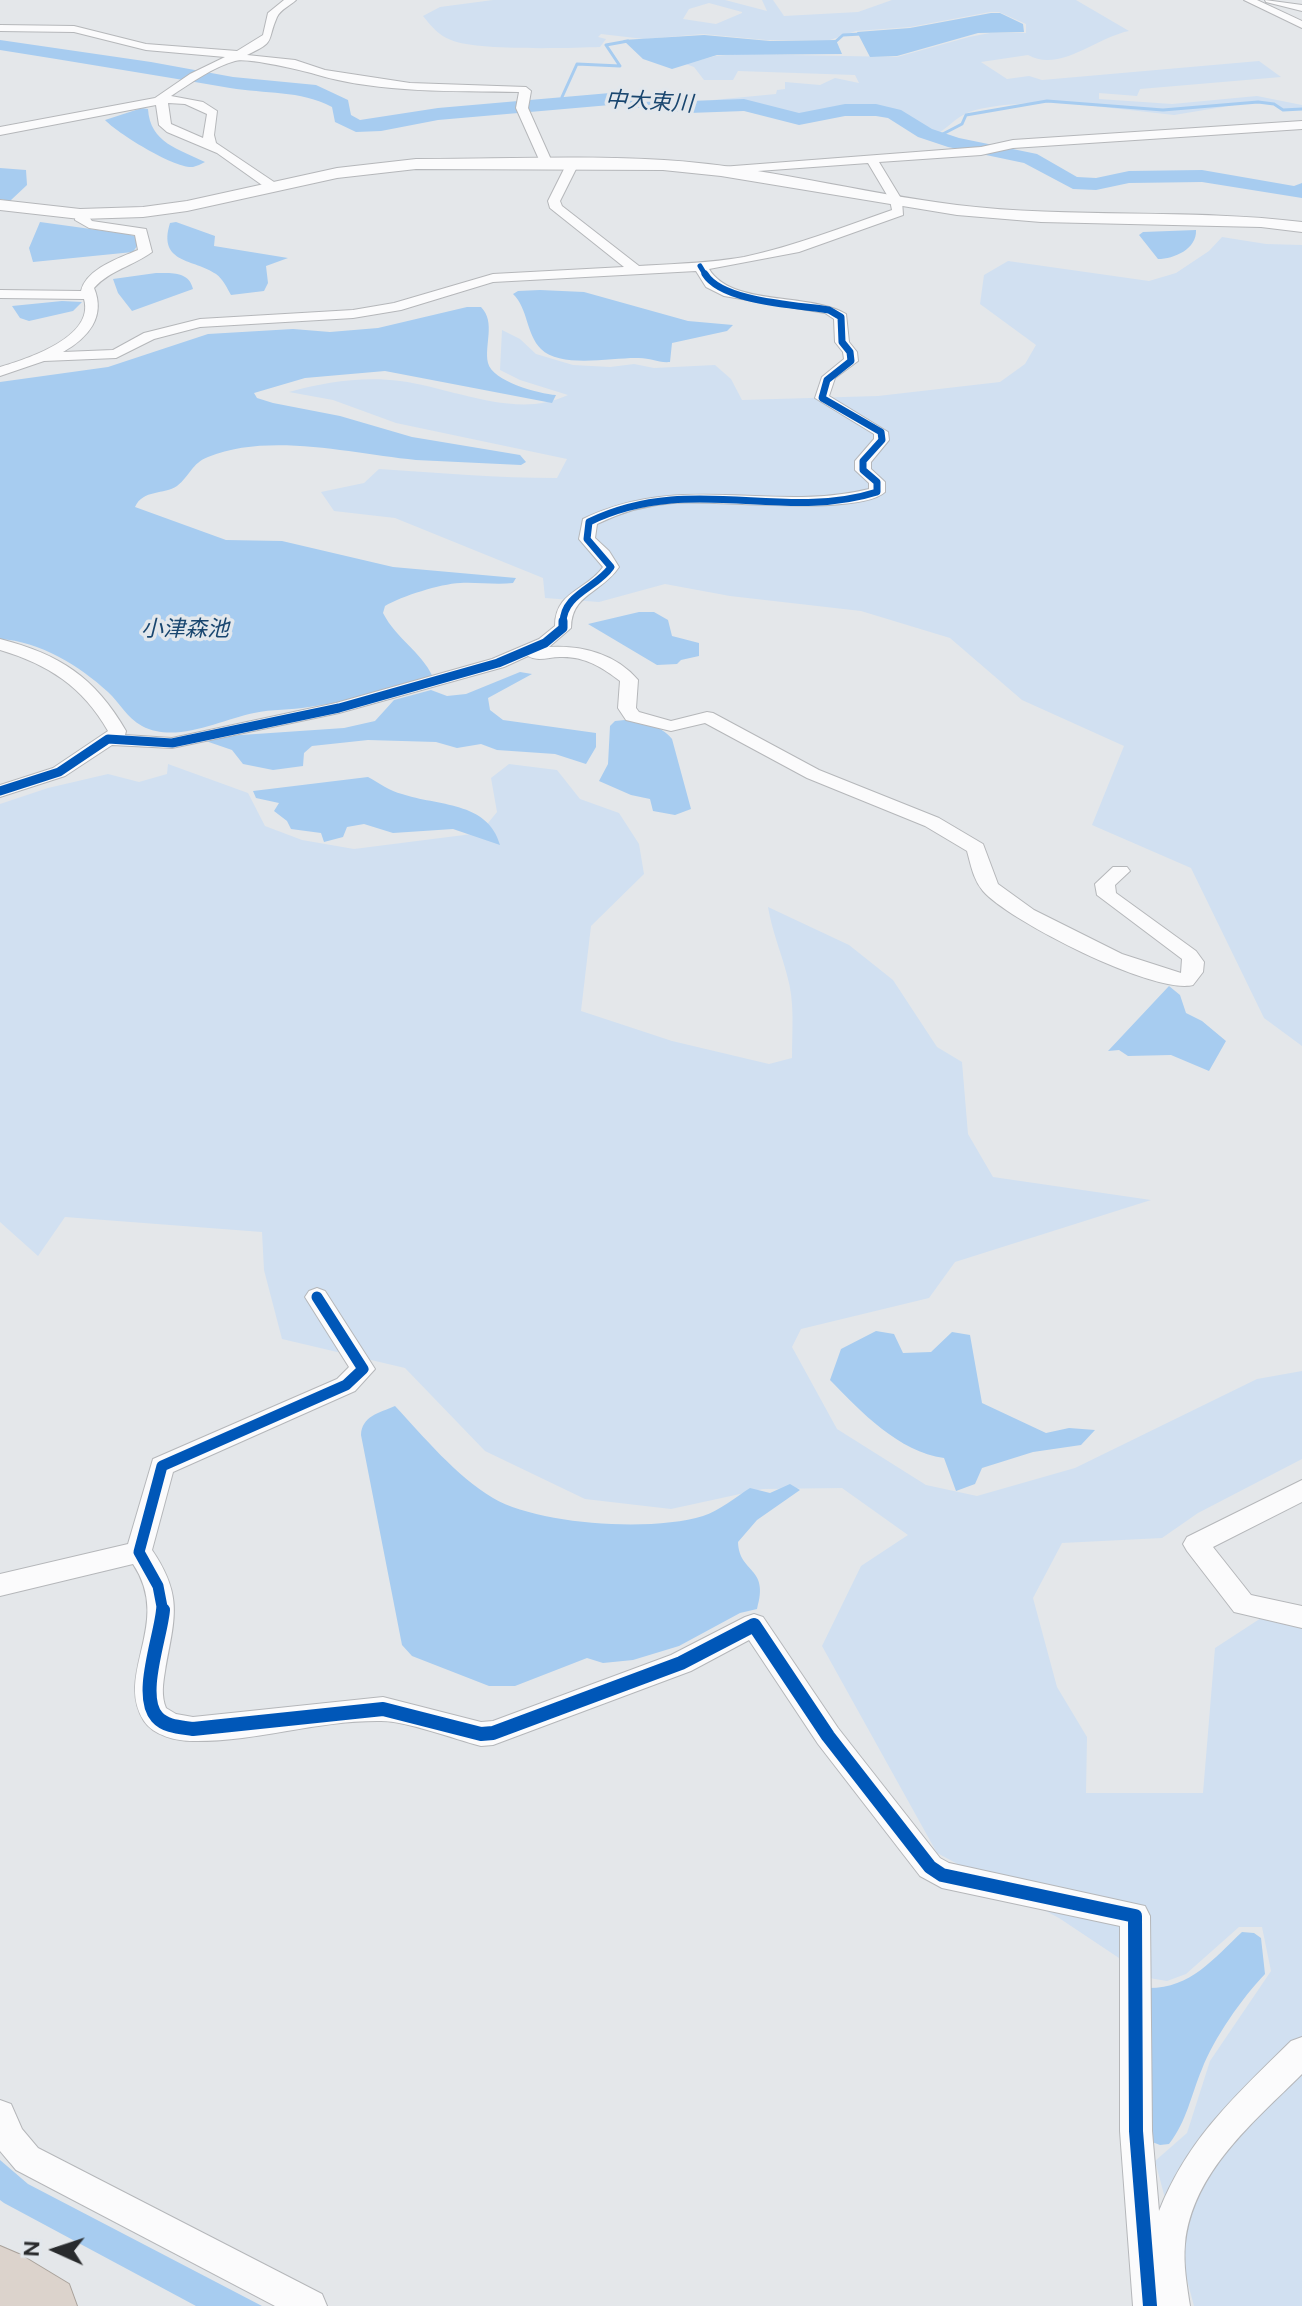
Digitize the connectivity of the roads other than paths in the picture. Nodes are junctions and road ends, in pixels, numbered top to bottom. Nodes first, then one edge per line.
1 (291, 0) edge
2 (1249, 0) edge
3 (1270, 0) edge
4 (1302, 8) edge
5 (1302, 25) edge
6 (0, 28) edge
7 (239, 56) junction
8 (161, 98) junction
9 (1302, 125) edge
10 (0, 131) edge
11 (211, 145) junction
12 (871, 159) junction
13 (547, 164) junction
14 (572, 165) junction
15 (721, 171) junction
16 (273, 187) junction
17 (896, 200) junction
18 (0, 205) edge
19 (153, 211) junction
20 (80, 214) junction
21 (1302, 227) edge
22 (141, 232) junction
23 (700, 266) junction
24 (635, 269) junction
25 (90, 295) junction
26 (3, 297) edge
27 (61, 348) junction
28 (43, 357) junction
29 (0, 359) edge
30 (0, 372) edge
31 (0, 644) edge
32 (498, 663) junction
33 (115, 738) junction
34 (0, 791) edge
35 (1120, 871) dead end
36 (317, 1297) dead end
37 (1302, 1490) edge
38 (139, 1552) junction
39 (0, 1585) edge
40 (1302, 1617) edge
41 (1302, 2052) edge
42 (0, 2115) edge
43 (0, 2276) edge
44 (47, 2306) edge
45 (310, 2306) edge
46 (1150, 2306) edge
47 (1173, 2306) edge

1 - 7 street
2 - 5 street
3 - 4 street
6 - 7 street
7 - 8 street
7 - 13 street
8 - 10 street
8 - 11 street
8 - 11 street
9 - 12 street
11 - 16 street
12 - 15 street
12 - 17 street
13 - 14 street
13 - 16 street
14 - 15 street
14 - 24 street
15 - 17 street
16 - 19 street
17 - 21 street
17 - 23 street
18 - 20 street
19 - 20 street
19 - 22 street
20 - 22 street
22 - 25 street
23 - 24 street
23 - 32 street
24 - 28 street
25 - 26 street
25 - 27 street
27 - 28 street
27 - 29 street
28 - 30 street
31 - 33 street
32 - 33 street
32 - 35 street
33 - 34 street
36 - 38 street
37 - 40 street
38 - 39 street
38 - 46 street
41 - 47 street
42 - 45 street
43 - 44 highway

